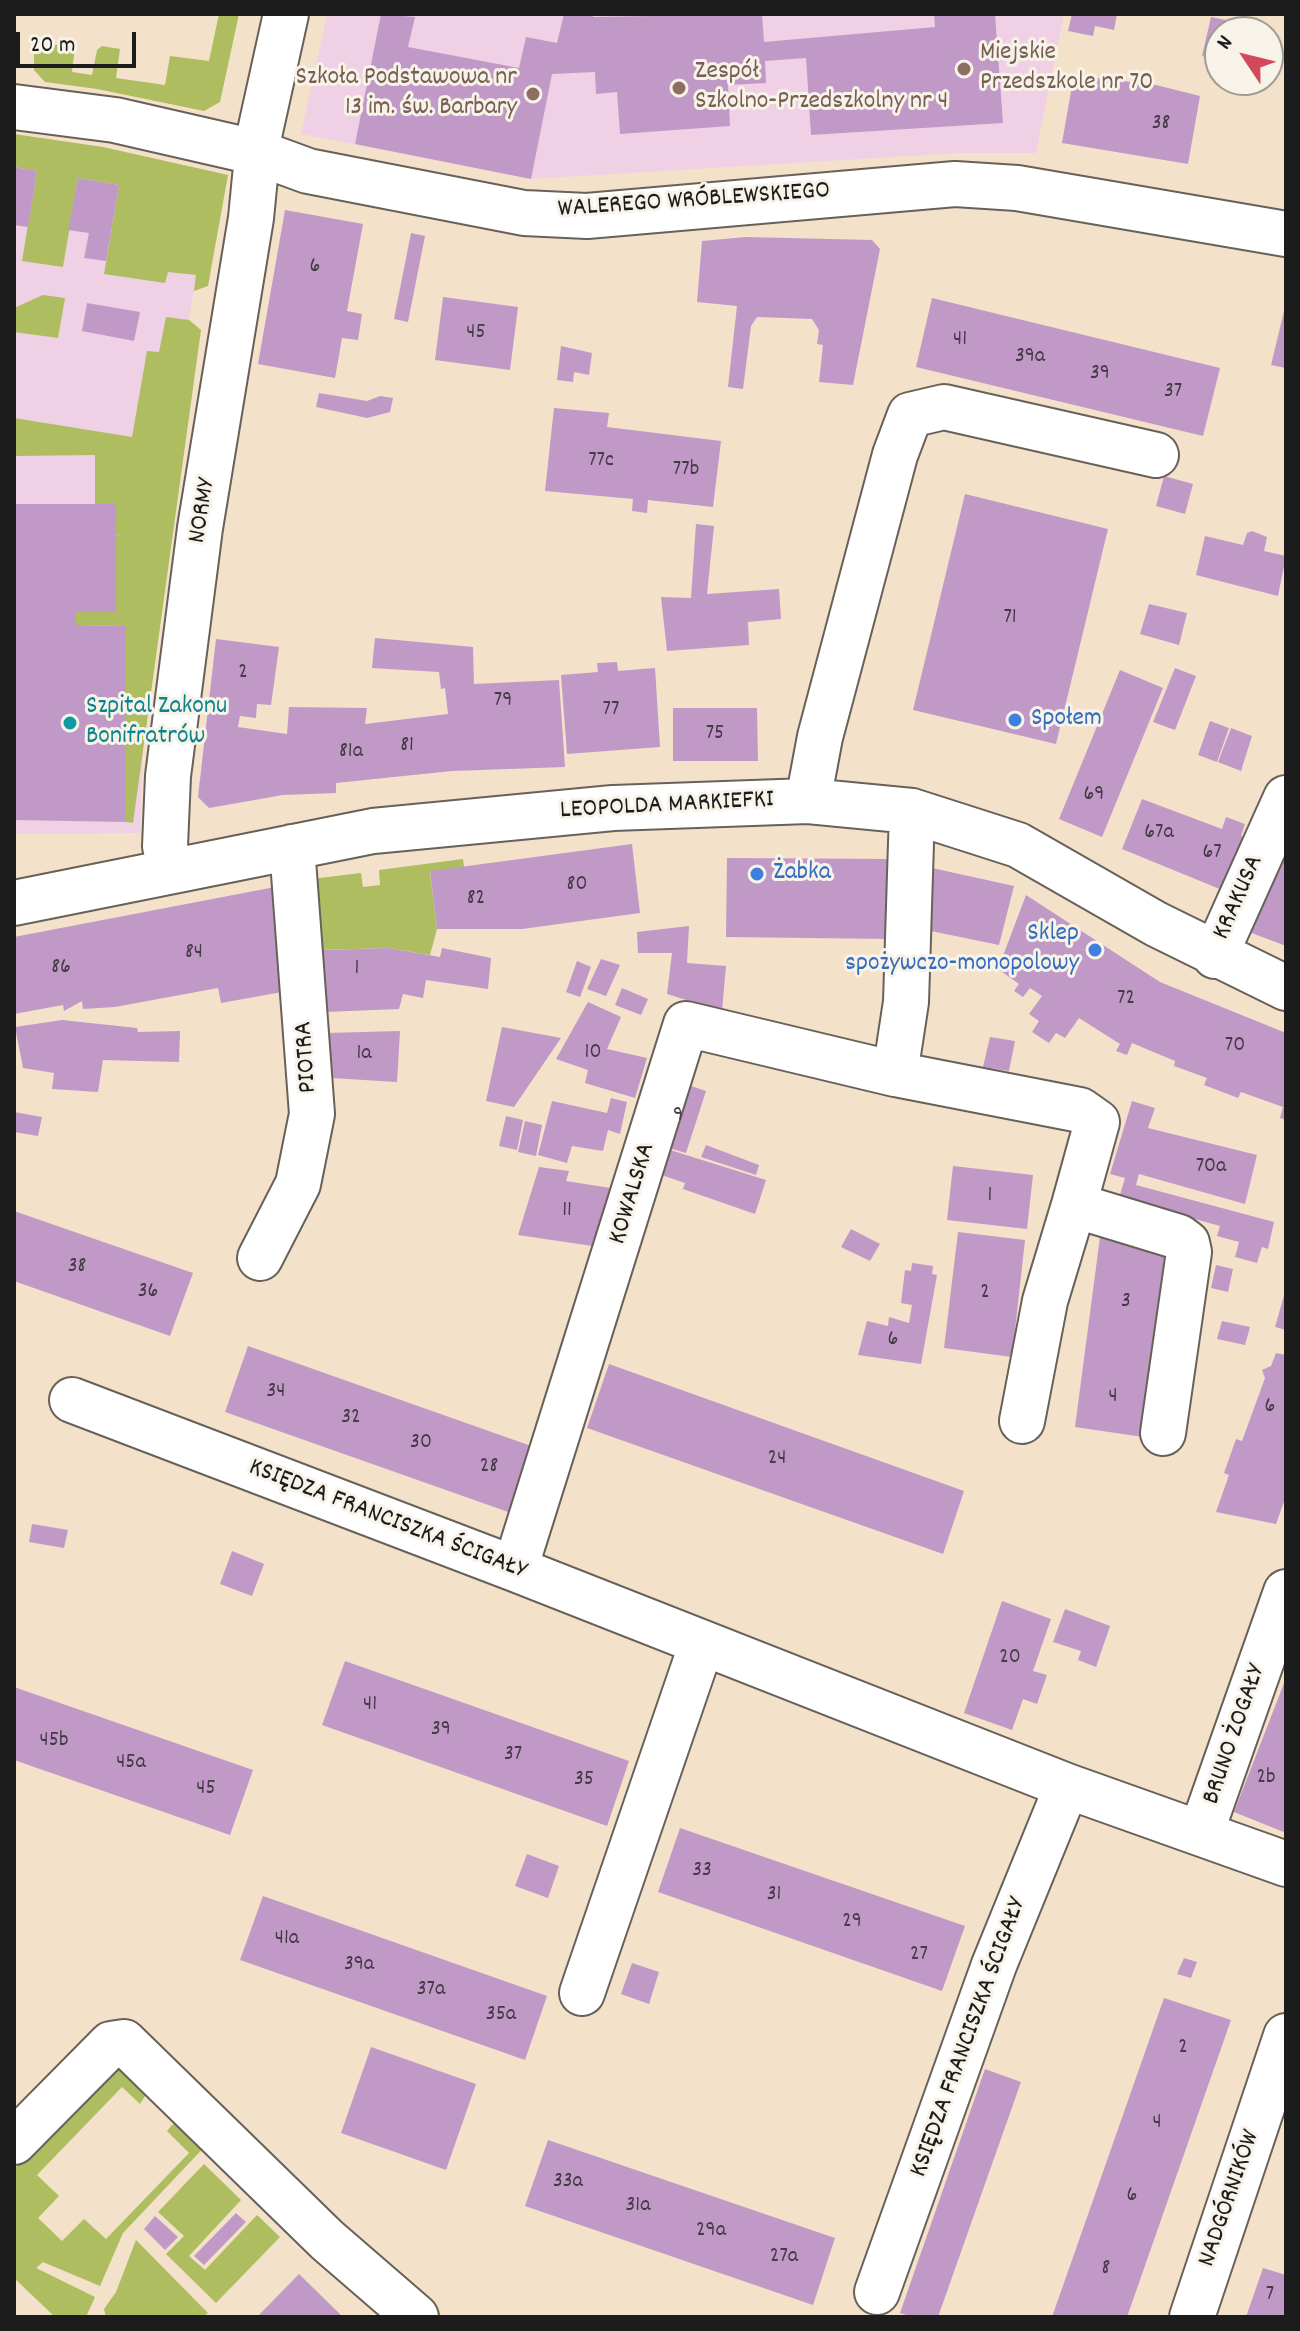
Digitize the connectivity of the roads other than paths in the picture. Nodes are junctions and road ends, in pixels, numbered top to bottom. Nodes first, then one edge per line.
1 (286, 14) edge
2 (14, 107) edge
3 (259, 153) junction
4 (1286, 234) edge
5 (1156, 455) dead end
6 (1286, 798) edge
7 (808, 801) junction
8 (912, 811) junction
9 (292, 847) junction
10 (170, 871) junction
11 (14, 903) edge
12 (1215, 956) junction
13 (1286, 988) edge
14 (895, 1074) junction
15 (1074, 1205) junction
16 (260, 1258) dead end
17 (72, 1400) dead end
18 (1022, 1421) dead end
19 (1163, 1433) dead end
20 (515, 1569) junction
21 (1286, 1592) edge
22 (702, 1643) junction
23 (1067, 1786) junction
24 (1201, 1833) junction
25 (1286, 1864) edge
26 (582, 1993) dead end
27 (1286, 2036) edge
28 (14, 2142) edge
29 (877, 2292) dead end
30 (416, 2317) edge
31 (1192, 2317) edge

1 - 3 street, NORMY
2 - 3 street, WALEREGO WRÓBLEWSKIEGO
3 - 4 street, WALEREGO WRÓBLEWSKIEGO
3 - 10 street, NORMY
5 - 7 street
6 - 12 street, KRAKUSA
7 - 8 street, LEOPOLDA MARKIEFKI
7 - 9 street, LEOPOLDA MARKIEFKI
8 - 12 street, LEOPOLDA MARKIEFKI
8 - 14 street
9 - 10 street, LEOPOLDA MARKIEFKI
9 - 16 street, PIOTRA
10 - 11 street, LEOPOLDA MARKIEFKI
12 - 13 street, LEOPOLDA MARKIEFKI
14 - 15 street, KOWALSKA
14 - 20 street, KOWALSKA
15 - 18 street, KOWALSKA
15 - 19 street
17 - 20 street, KSIĘDZA FRANCISZKA ŚCIGAŁY
20 - 22 street, KSIĘDZA FRANCISZKA ŚCIGAŁY
21 - 24 street, BRUNO ŻOGAŁY
22 - 23 street, KSIĘDZA FRANCISZKA ŚCIGAŁY
22 - 26 street
23 - 24 street, KSIĘDZA FRANCISZKA ŚCIGAŁY
23 - 29 street, KSIĘDZA FRANCISZKA ŚCIGAŁY
24 - 25 street, KSIĘDZA FRANCISZKA ŚCIGAŁY
27 - 31 street, NADGÓRNIKÓW
28 - 30 street

